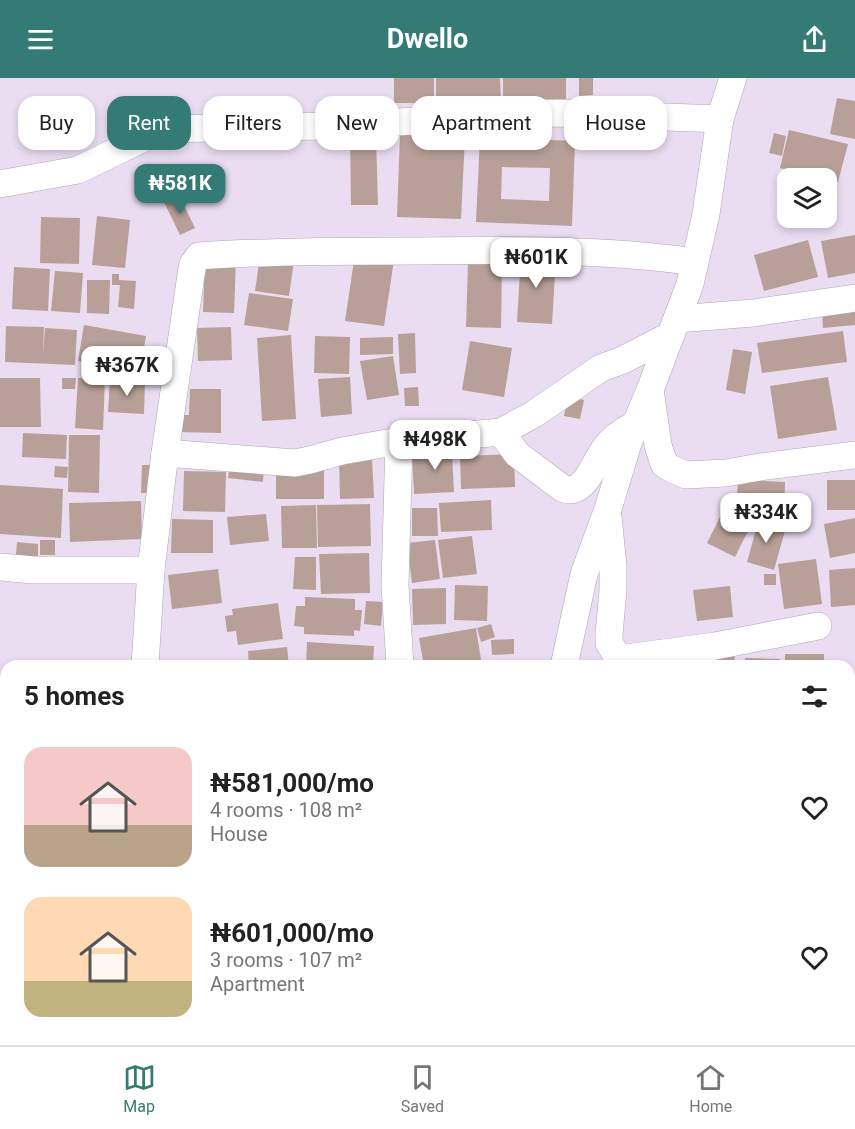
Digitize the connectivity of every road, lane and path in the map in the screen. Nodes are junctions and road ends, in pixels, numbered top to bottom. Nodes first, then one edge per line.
1 (733, 78) edge
2 (720, 119) junction
3 (0, 184) edge
4 (695, 262) junction
5 (855, 298) edge
6 (674, 327) junction
7 (651, 390) junction
8 (636, 423) junction
9 (501, 432) junction
10 (399, 441) junction
11 (165, 453) junction
12 (855, 454) edge
13 (664, 464) junction
14 (621, 468) junction
15 (608, 509) junction
16 (0, 567) edge
17 (151, 570) junction
18 (818, 626) dead end
19 (145, 660) edge
20 (400, 660) edge
21 (565, 660) edge
22 (615, 660) edge
23 (633, 660) edge

1 - 2 street
2 - 3 street
2 - 4 street
4 - 6 street
4 - 11 street
5 - 6 street
6 - 7 street
6 - 9 street
7 - 8 street
7 - 13 street
8 - 9 street
8 - 14 street
9 - 10 street
10 - 11 street
10 - 20 street
11 - 17 street
12 - 13 street
13 - 14 street
14 - 15 street
15 - 21 street
15 - 22 street
16 - 17 street
17 - 19 street
18 - 23 street

